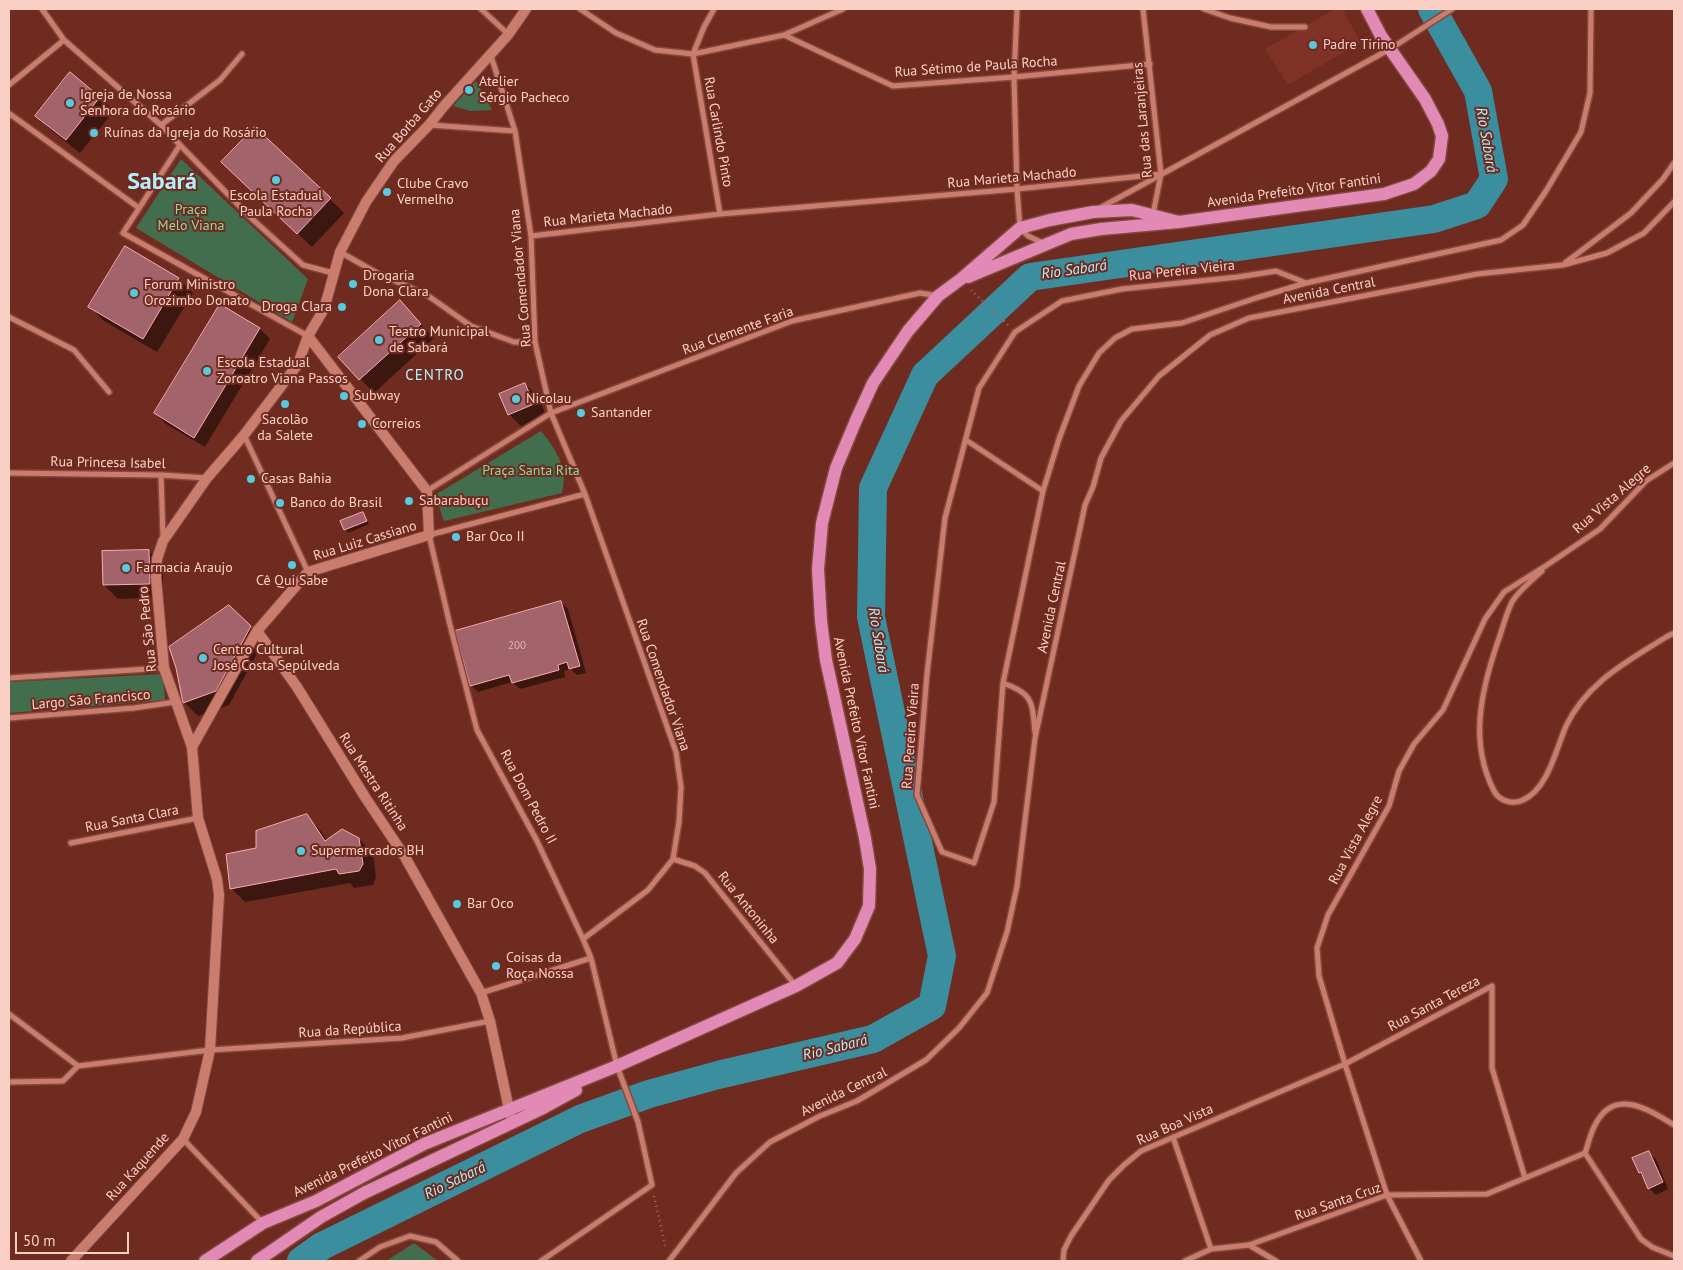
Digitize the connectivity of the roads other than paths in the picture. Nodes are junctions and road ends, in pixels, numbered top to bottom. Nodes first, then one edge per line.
1 (42, 9) edge
2 (480, 9) edge
3 (526, 9) edge
4 (580, 9) edge
5 (714, 9) edge
6 (842, 9) edge
7 (1017, 9) edge
8 (1143, 9) edge
9 (1204, 9) edge
10 (1367, 9) edge
11 (1452, 9) edge
12 (1591, 9) edge
13 (1305, 27) dead end
14 (508, 35) junction
15 (784, 35) junction
16 (64, 40) junction
17 (1390, 49) junction
18 (242, 54) dead end
19 (490, 54) junction
20 (693, 54) junction
21 (1150, 64) junction
22 (1014, 78) junction
23 (9, 85) edge
24 (9, 115) edge
25 (161, 125) junction
26 (429, 125) junction
27 (515, 131) junction
28 (180, 145) junction
29 (1674, 164) edge
30 (1161, 174) junction
31 (1017, 189) junction
32 (1674, 202) edge
33 (139, 208) junction
34 (1093, 212) junction
35 (720, 214) junction
36 (1152, 215) junction
37 (1179, 222) junction
38 (1142, 225) junction
39 (1020, 228) junction
40 (531, 236) junction
41 (1045, 244) junction
42 (340, 252) junction
43 (1563, 265) junction
44 (333, 273) junction
45 (961, 280) junction
46 (1306, 283) junction
47 (938, 296) junction
48 (9, 317) edge
49 (308, 336) junction
50 (536, 342) junction
51 (109, 392) dead end
52 (551, 413) junction
53 (244, 435) junction
54 (966, 440) junction
55 (1674, 463) edge
56 (9, 473) edge
57 (161, 475) junction
58 (207, 478) junction
59 (1043, 490) junction
60 (427, 491) junction
61 (584, 494) junction
62 (429, 535) junction
63 (163, 541) junction
64 (1547, 565) junction
65 (308, 572) junction
66 (258, 631) junction
67 (1674, 633) edge
68 (164, 668) junction
69 (9, 678) edge
70 (1003, 682) junction
71 (175, 702) junction
72 (9, 718) edge
73 (1035, 738) junction
74 (192, 747) junction
75 (198, 818) junction
76 (70, 843) dead end
77 (672, 859) junction
78 (583, 940) junction
79 (591, 958) junction
80 (796, 986) junction
81 (480, 993) junction
82 (9, 1014) edge
83 (490, 1021) junction
84 (210, 1050) junction
85 (1345, 1064) junction
86 (78, 1066) junction
87 (617, 1066) junction
88 (9, 1082) edge
89 (509, 1109) junction
90 (512, 1123) junction
91 (1674, 1125) edge
92 (1173, 1137) junction
93 (183, 1139) junction
94 (1585, 1153) junction
95 (1526, 1178) junction
96 (1386, 1195) junction
97 (263, 1224) junction
98 (1249, 1246) junction
99 (1211, 1249) junction
100 (1674, 1256) edge
101 (71, 1261) edge
102 (205, 1261) edge
103 (257, 1261) edge
104 (359, 1261) edge
105 (458, 1261) edge
106 (541, 1261) edge
107 (669, 1261) edge
108 (1063, 1261) edge
109 (1185, 1261) edge
110 (1276, 1261) edge
111 (1421, 1261) edge

1 - 16 street
2 - 14 street
3 - 14 main road, Rua Borba Gato
4 - 20 street
5 - 20 street
6 - 15 street
7 - 22 street
8 - 21 street, Rua das Laranjeiras
9 - 13 street
10 - 17 main road, Avenida Prefeito Vitor Fantini
11 - 17 street, Rua Marieta Machado
12 - 46 street, Rua Pereira Vieira
14 - 19 main road, Rua Borba Gato
15 - 20 street
15 - 22 street, Rua Sétimo de Paula Rocha
16 - 23 street
16 - 25 street
17 - 30 street, Rua Marieta Machado
17 - 37 main road, Avenida Prefeito Vitor Fantini
18 - 25 street
19 - 26 main road, Rua Borba Gato
19 - 27 street, Rua Comendador Viana
20 - 35 street, Rua Carlindo Pinto
21 - 22 street, Rua Sétimo de Paula Rocha
21 - 30 street, Rua das Laranjeiras
22 - 31 street
24 - 33 street
25 - 28 street
26 - 27 street
26 - 42 main road, Rua Borba Gato
27 - 40 street, Rua Comendador Viana
28 - 33 street
28 - 44 street
29 - 43 street
30 - 31 street, Rua Marieta Machado
30 - 34 street
30 - 36 street, Rua das Laranjeiras
31 - 35 street, Rua Marieta Machado
31 - 39 street
32 - 43 street, Avenida Central
33 - 49 street
34 - 36 main road, Avenida Prefeito Vitor Fantini
34 - 39 main road, Avenida Prefeito Vitor Fantini
35 - 40 street, Rua Marieta Machado
36 - 37 main road, Avenida Prefeito Vitor Fantini
36 - 38 street
37 - 38 main road, Avenida Prefeito Vitor Fantini
38 - 41 main road, Avenida Prefeito Vitor Fantini
39 - 41 street
39 - 45 main road, Avenida Prefeito Vitor Fantini
40 - 50 street, Rua Comendador Viana
41 - 45 main road, Avenida Prefeito Vitor Fantini
42 - 44 main road, Rua Borba Gato
42 - 50 street
43 - 73 street, Avenida Central
44 - 49 main road
45 - 47 main road, Avenida Prefeito Vitor Fantini
46 - 54 street, Rua Pereira Vieira
46 - 59 street, Rua Pereira Vieira
47 - 52 street, Rua Clemente Faria
47 - 80 main road, Avenida Prefeito Vitor Fantini
48 - 51 street
49 - 53 main road, Rua São Pedro
49 - 60 main road
50 - 52 street, Rua Comendador Viana
52 - 60 street
52 - 61 street
53 - 58 main road, Rua São Pedro
53 - 65 street
54 - 59 street
54 - 70 street, Rua Pereira Vieira
55 - 64 street, Rua Vista Alegre
56 - 57 street, Rua Princesa Isabel
57 - 58 street, Rua Princesa Isabel
57 - 63 street
58 - 63 main road, Rua São Pedro
59 - 70 street, Rua Pereira Vieira
60 - 62 main road
61 - 62 street
61 - 77 street, Rua Comendador Viana
62 - 65 main road, Rua Luiz Cassiano
62 - 78 street, Rua Dom Pedro II
63 - 68 main road, Rua São Pedro
64 - 67 street
64 - 85 street, Rua Vista Alegre
65 - 66 main road, Rua Luiz Cassiano
66 - 74 main road, Rua Luiz Cassiano
66 - 81 main road, Rua Mestra Ritinha
68 - 69 street, Largo São Francisco
68 - 71 main road, Rua São Pedro
70 - 73 street
71 - 72 street, Largo São Francisco
71 - 74 main road, Rua São Pedro
73 - 107 street, Avenida Central
74 - 75 main road, Rua São Pedro
75 - 76 street, Rua Santa Clara
75 - 84 main road, Rua São Pedro
77 - 78 street, Rua Comendador Viana
77 - 80 street, Rua Antoninha
78 - 79 street, Rua Dom Pedro II
79 - 81 street
79 - 87 street, Rua Dom Pedro II
80 - 87 main road, Avenida Prefeito Vitor Fantini
81 - 83 main road, Rua Mestra Ritinha
82 - 86 street
83 - 84 street, Rua da República
83 - 89 main road, Rua Mestra Ritinha
84 - 86 street, Rua da República
84 - 93 main road, Rua Kaquende
85 - 92 street, Rua Boa Vista
85 - 95 street, Rua Santa Tereza
85 - 96 street, Rua Vista Alegre
86 - 88 street
87 - 89 main road, Avenida Prefeito Vitor Fantini
87 - 90 main road, Avenida Prefeito Vitor Fantini
87 - 106 street, Rua Dom Pedro II
89 - 90 main road, Rua Mestra Ritinha
89 - 97 main road, Avenida Prefeito Vitor Fantini
90 - 103 main road, Avenida Prefeito Vitor Fantini
91 - 94 street
92 - 99 street
92 - 108 street, Rua Boa Vista
93 - 97 street
93 - 101 main road, Rua Kaquende
94 - 95 street, Rua Santa Cruz
94 - 100 street
95 - 96 street, Rua Santa Cruz
96 - 98 street, Rua Santa Cruz
96 - 111 street, Rua Vista Alegre
97 - 102 main road, Avenida Prefeito Vitor Fantini
98 - 99 street, Rua Santa Cruz
98 - 110 street
99 - 109 street, Rua Santa Cruz
104 - 105 street

